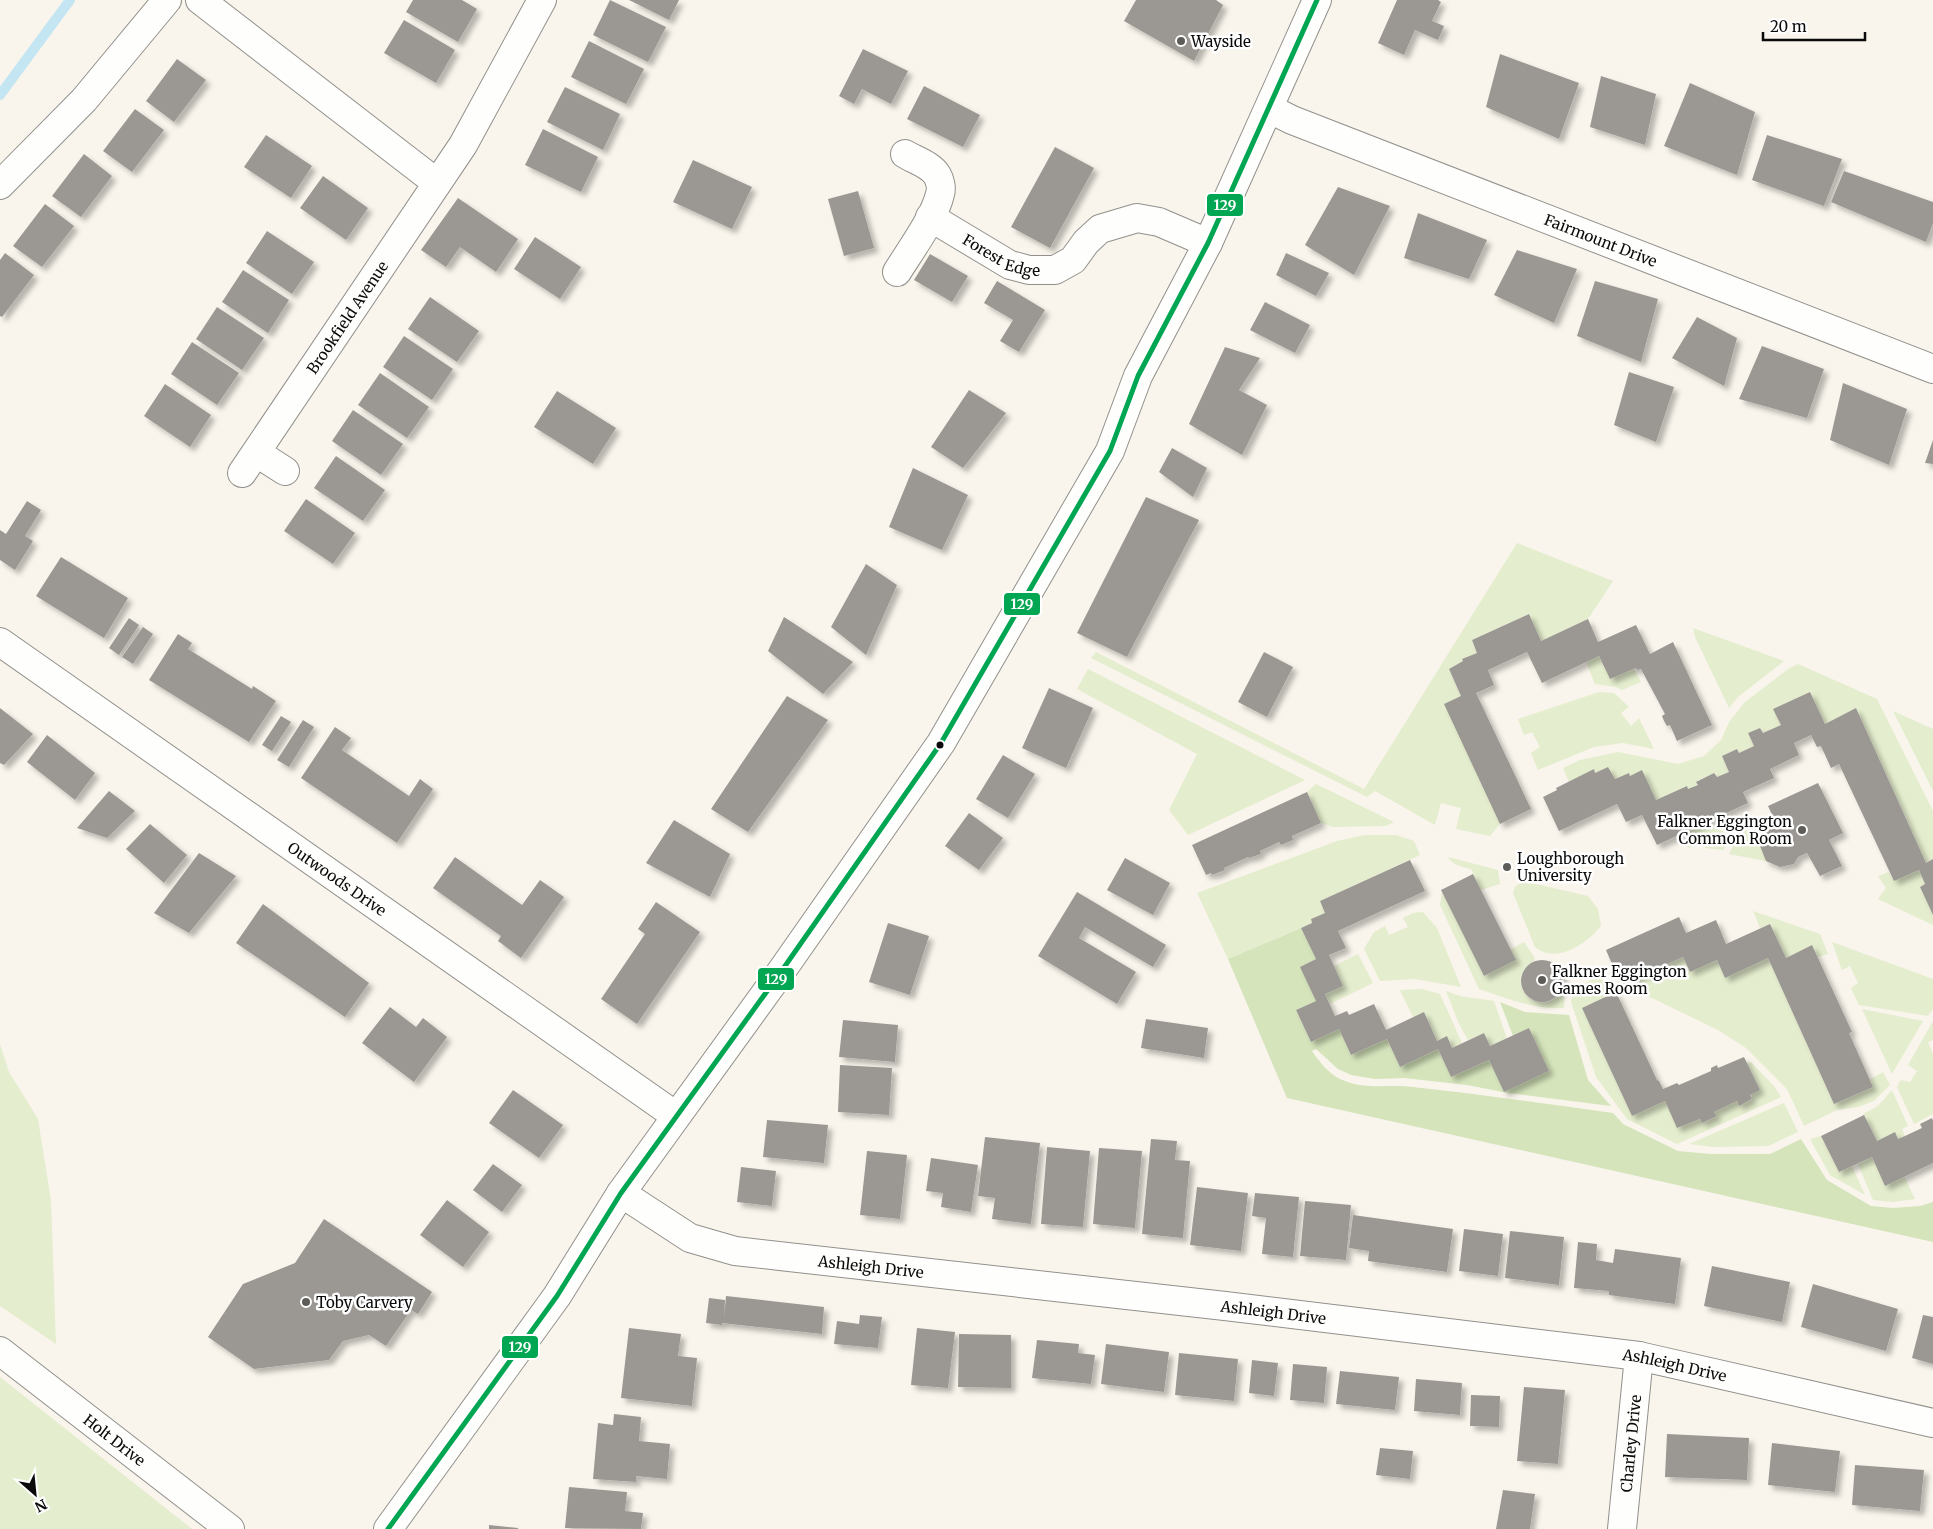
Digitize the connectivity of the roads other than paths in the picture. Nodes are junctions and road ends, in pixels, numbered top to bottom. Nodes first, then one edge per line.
1 (167, 0) edge
2 (200, 0) edge
3 (542, 0) edge
4 (1317, 0) edge
5 (1270, 110) junction
6 (905, 154) dead end
7 (437, 183) junction
8 (0, 185) edge
9 (930, 217) junction
10 (1208, 243) junction
11 (897, 272) dead end
12 (1933, 369) edge
13 (285, 471) dead end
14 (0, 642) edge
15 (676, 1116) junction
16 (622, 1193) junction
17 (0, 1351) edge
18 (1639, 1356) junction
19 (1933, 1423) edge
20 (230, 1529) edge
21 (388, 1529) edge
22 (1622, 1529) edge

1 - 8 street
2 - 7 street
3 - 7 street, Brookfield Avenue
4 - 5 street
5 - 10 street
5 - 12 street, Fairmount Drive
6 - 9 street
7 - 13 street, Brookfield Avenue
9 - 10 street, Forest Edge
9 - 11 street
10 - 15 street
14 - 15 street, Outwoods Drive
15 - 16 street
16 - 18 street, Ashleigh Drive
16 - 21 street
17 - 20 street, Holt Drive
18 - 19 street, Ashleigh Drive
18 - 22 street, Charley Drive

